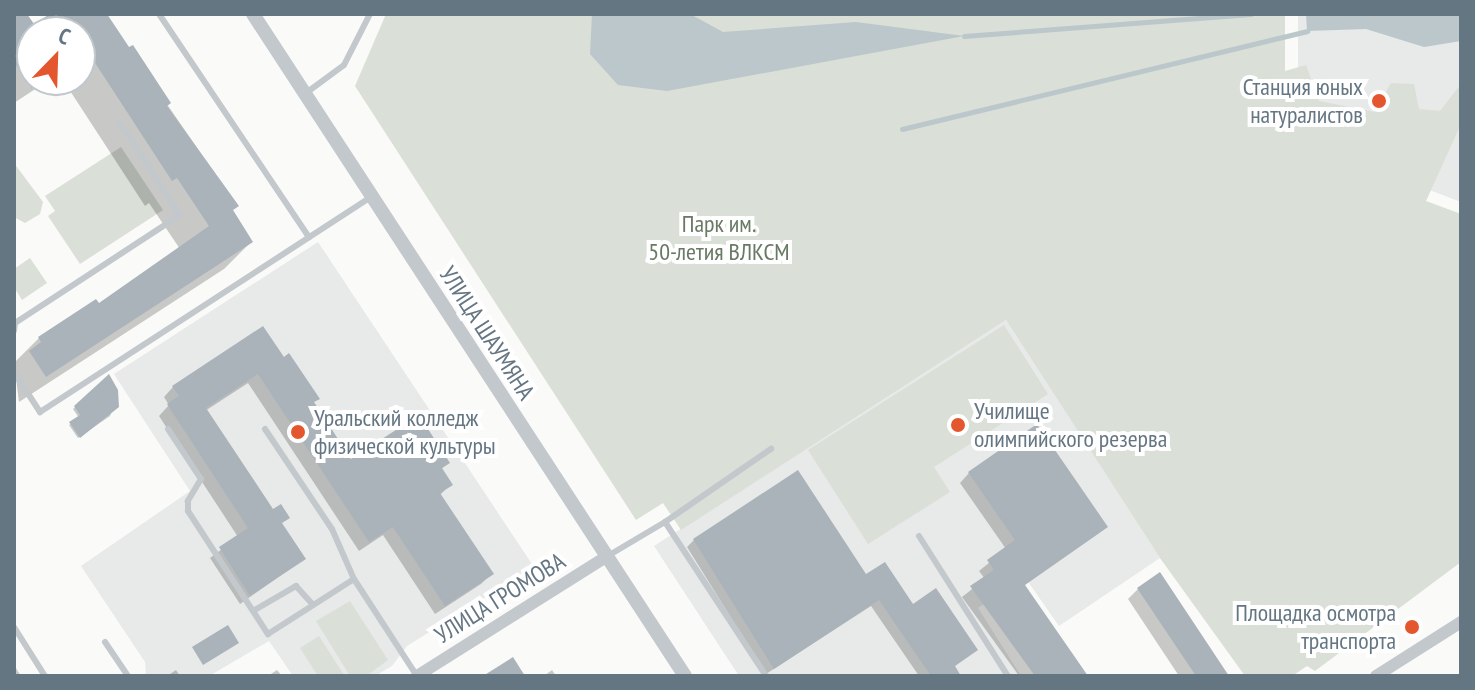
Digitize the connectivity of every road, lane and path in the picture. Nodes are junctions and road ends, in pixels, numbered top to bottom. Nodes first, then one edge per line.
1 (159, 14) edge
2 (253, 14) edge
3 (370, 14) edge
4 (304, 94) junction
5 (120, 123) dead end
6 (372, 196) junction
7 (309, 237) junction
8 (14, 331) edge
9 (14, 372) edge
10 (168, 429) dead end
11 (265, 429) dead end
12 (771, 449) dead end
13 (665, 522) junction
14 (919, 536) dead end
15 (606, 557) junction
16 (354, 579) junction
17 (313, 605) junction
18 (253, 611) junction
19 (1461, 622) edge
20 (14, 627) edge
21 (105, 642) dead end
22 (45, 676) edge
23 (128, 676) edge
24 (417, 676) edge
25 (685, 676) edge
26 (766, 676) edge
27 (1008, 676) edge
28 (1376, 676) edge

1 - 7 lane
2 - 4 street, УЛИЦА ШАУМЯНА
3 - 4 lane
4 - 6 street, УЛИЦА ШАУМЯНА
5 - 8 lane
6 - 7 lane
6 - 15 street, УЛИЦА ШАУМЯНА
7 - 9 lane
10 - 18 lane
11 - 16 lane
12 - 13 lane
13 - 15 lane
13 - 26 lane
14 - 27 lane
15 - 24 street, УЛИЦА ГРОМОВА
15 - 25 street, УЛИЦА ШАУМЯНА
16 - 17 lane
16 - 24 lane
17 - 18 lane
17 - 18 lane
19 - 28 street
20 - 22 lane
21 - 23 lane

